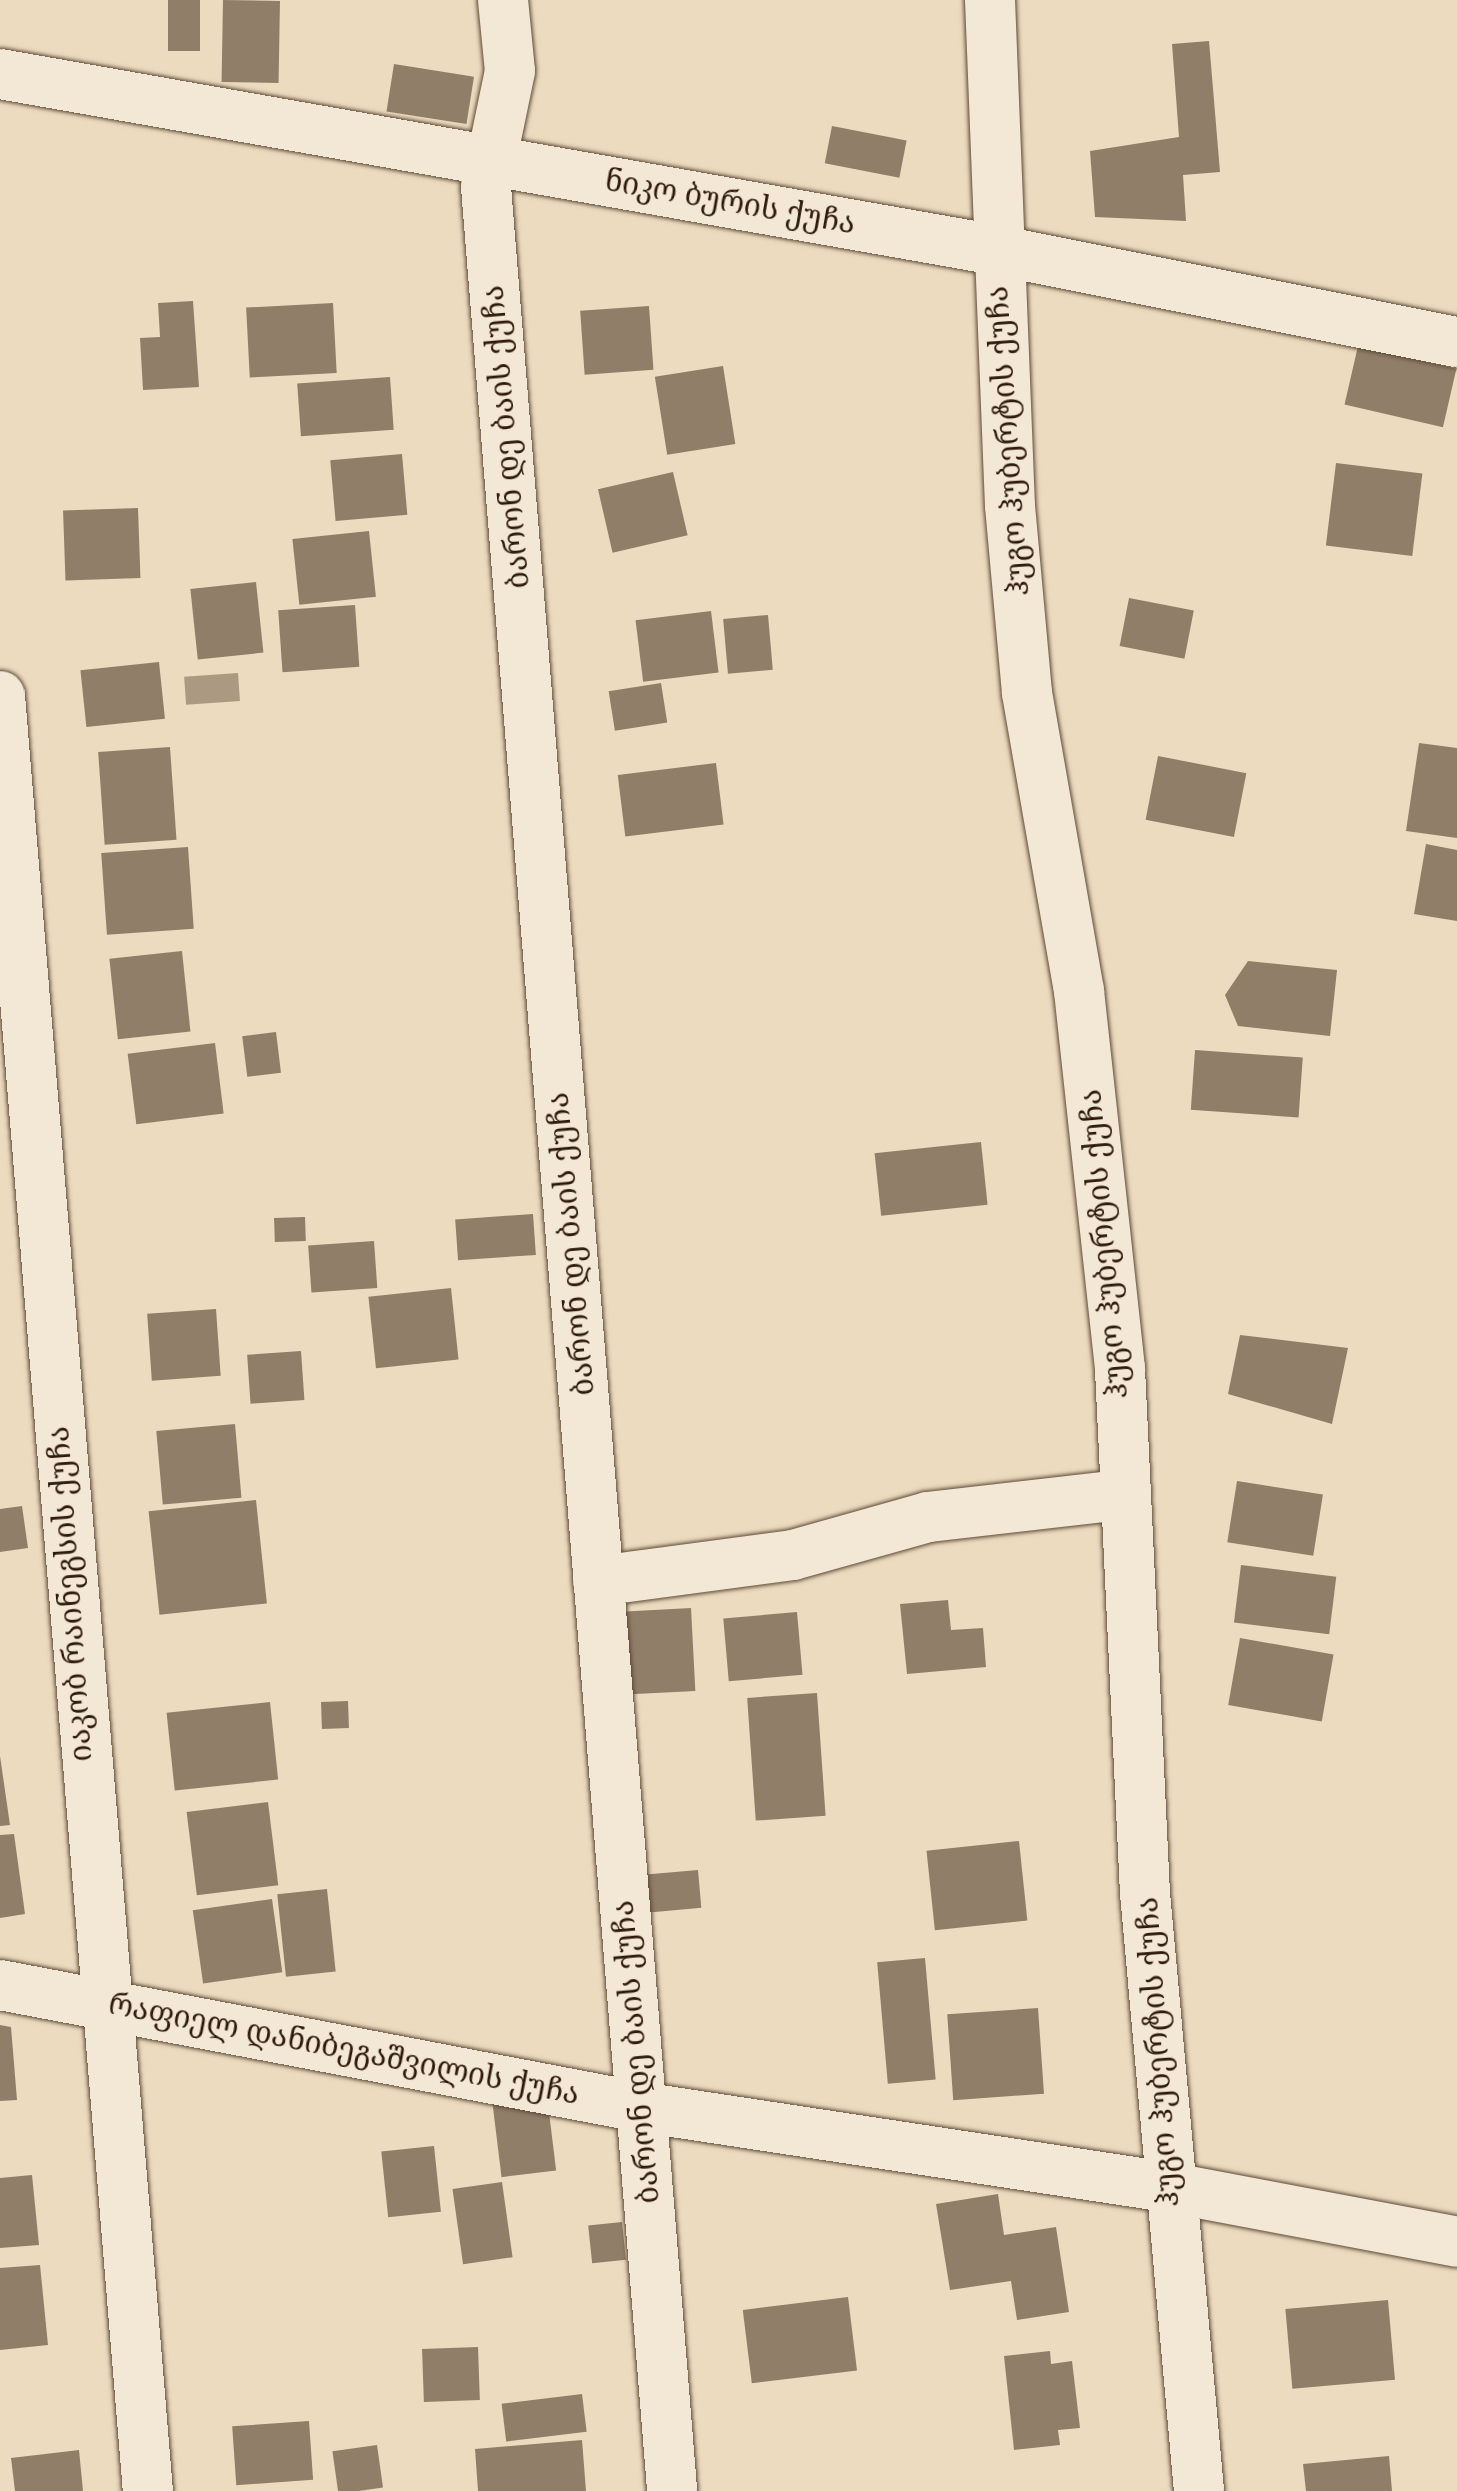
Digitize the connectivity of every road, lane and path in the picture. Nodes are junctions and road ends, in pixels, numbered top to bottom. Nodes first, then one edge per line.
1 (503, 0) edge
2 (990, 0) edge
3 (0, 74) edge
4 (494, 158) junction
5 (996, 250) junction
6 (1457, 342) edge
7 (0, 696) edge
8 (1121, 1495) junction
9 (598, 1582) junction
10 (0, 1985) edge
11 (102, 2002) junction
12 (640, 2107) junction
13 (1167, 2187) junction
14 (1457, 2242) edge
15 (148, 2491) edge
16 (672, 2491) edge
17 (1199, 2491) edge

1 - 4 street, ბარონ დე ბაის ქუჩა
2 - 5 street, ჰუგო ჰუბერტის ქუჩა
3 - 4 street, ნიკო ბურის ქუჩა
4 - 5 street, ნიკო ბურის ქუჩა
4 - 9 street, ბარონ დე ბაის ქუჩა
5 - 6 street, ნიკო ბურის ქუჩა
5 - 8 street, ჰუგო ჰუბერტის ქუჩა
7 - 11 street, იაკობ რაინეგსის ქუჩა
8 - 9 street
8 - 13 street, ჰუგო ჰუბერტის ქუჩა
9 - 12 street, ბარონ დე ბაის ქუჩა
10 - 11 street, რაფიელ დანიბეგაშვილის ქუჩა
11 - 12 street, რაფიელ დანიბეგაშვილის ქუჩა
11 - 15 street, იაკობ რაინეგსის ქუჩა
12 - 13 street, რაფიელ დანიბეგაშვილის ქუჩა
12 - 16 street, ბარონ დე ბაის ქუჩა
13 - 14 street, რაფიელ დანიბეგაშვილის ქუჩა
13 - 17 street, ჰუგო ჰუბერტის ქუჩა

